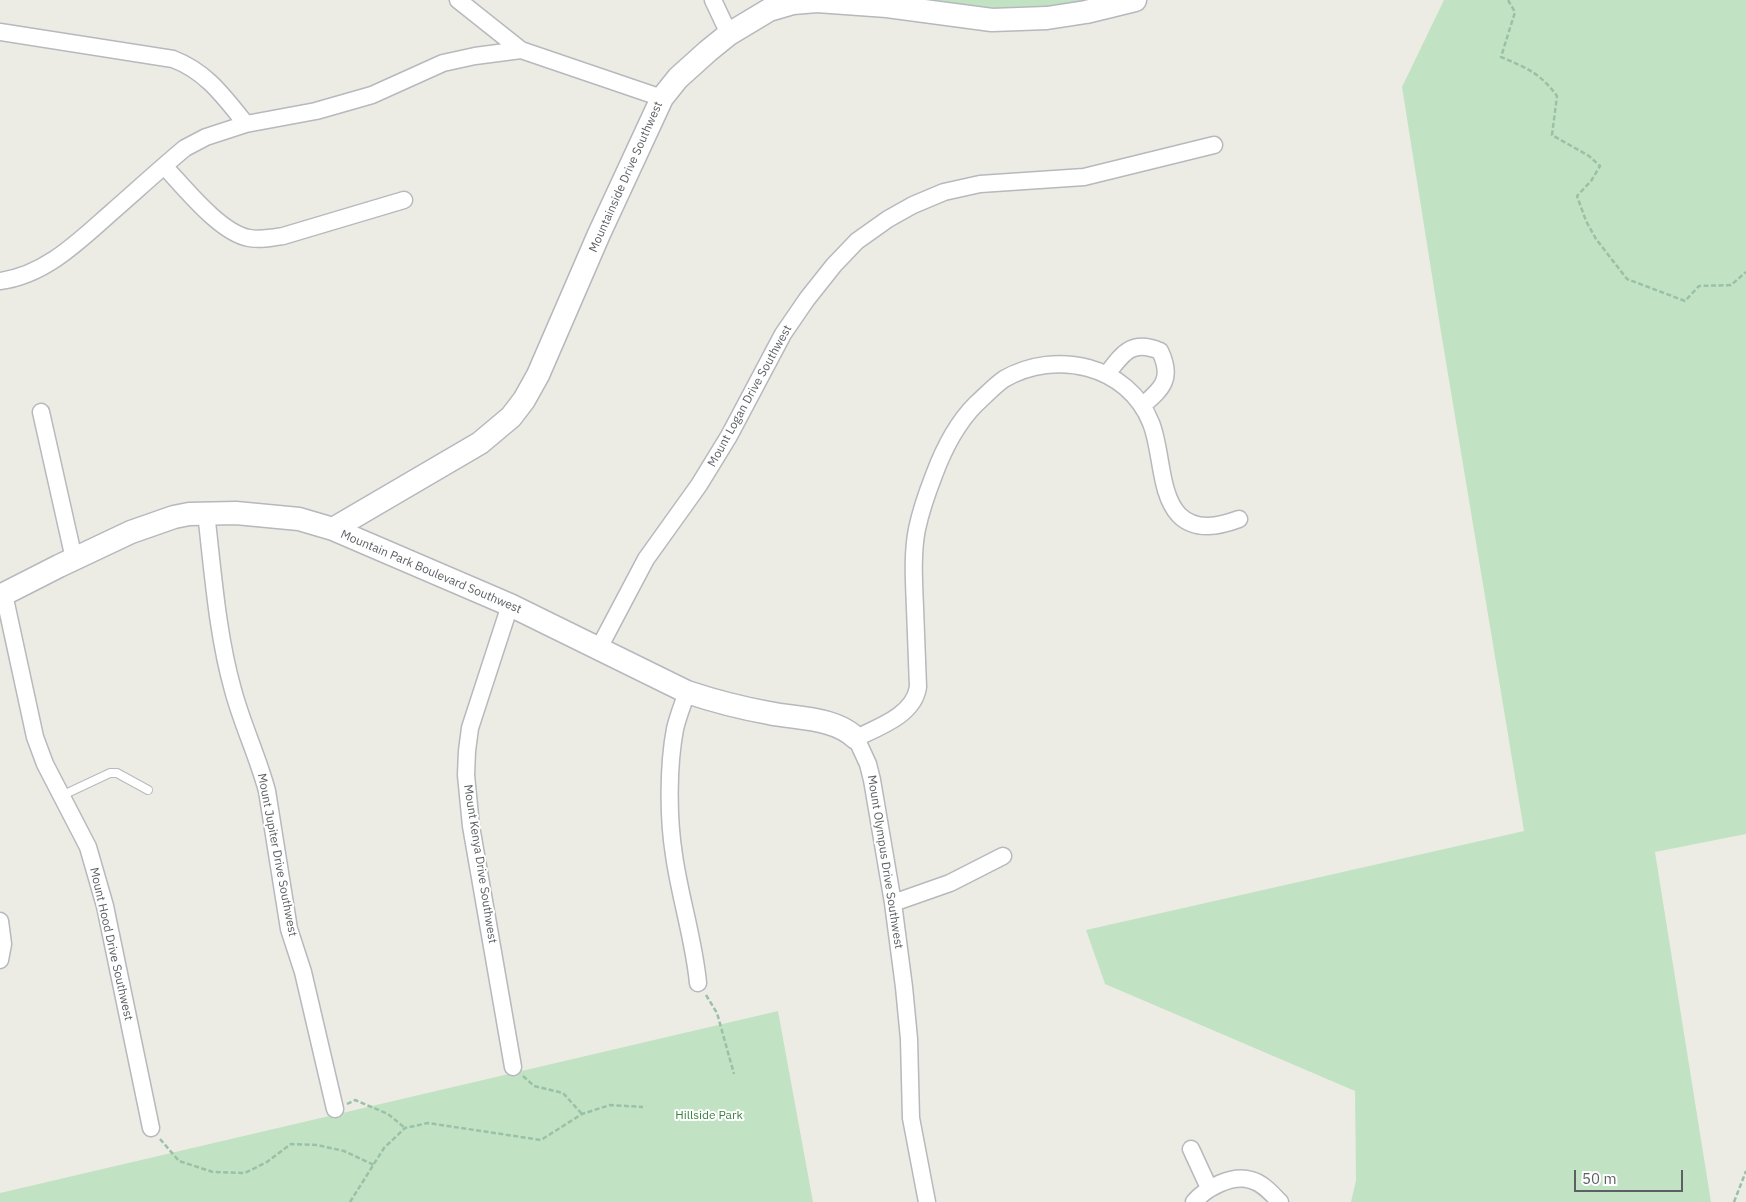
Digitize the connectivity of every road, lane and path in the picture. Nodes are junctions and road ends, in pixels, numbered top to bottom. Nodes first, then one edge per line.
1 (458, 0) edge
2 (713, 0) edge
3 (1135, 0) edge
4 (1508, 0) edge
5 (766, 5) edge
6 (0, 32) edge
7 (729, 34) junction
8 (522, 50) junction
9 (662, 98) junction
10 (246, 124) junction
11 (1214, 145) dead end
12 (164, 166) junction
13 (404, 200) dead end
14 (1746, 272) edge
15 (0, 281) edge
16 (1107, 374) junction
17 (1142, 405) junction
18 (41, 412) dead end
19 (206, 513) junction
20 (1240, 518) dead end
21 (333, 529) junction
22 (74, 559) junction
23 (2, 595) edge
24 (510, 605) junction
25 (599, 648) junction
26 (687, 692) junction
27 (856, 738) junction
28 (148, 790) dead end
29 (61, 796) junction
30 (1003, 856) dead end
31 (893, 903) junction
32 (0, 921) edge
33 (0, 960) edge
34 (698, 983) joint
35 (514, 1067) joint
36 (734, 1074) dead end
37 (643, 1107) dead end
38 (335, 1109) joint
39 (582, 1114) junction
40 (151, 1128) joint
41 (405, 1128) junction
42 (1191, 1149) dead end
43 (374, 1165) junction
44 (1746, 1171) edge
45 (1209, 1188) junction
46 (350, 1202) edge
47 (927, 1202) edge
48 (1194, 1202) edge
49 (1280, 1202) edge
50 (1734, 1202) edge

1 - 8 street
2 - 7 street
3 - 5 street, Mountainside Drive Southwest
4 - 14 path
5 - 7 street, Mountainside Drive Southwest
6 - 10 street
7 - 9 street, Mountainside Drive Southwest
8 - 9 street
8 - 10 street
9 - 21 street, Mountainside Drive Southwest
10 - 12 street
11 - 25 street, Mount Logan Drive Southwest
12 - 13 street
12 - 15 street
16 - 17 street
16 - 17 street
16 - 27 street
17 - 20 street
18 - 22 street
19 - 21 street, Mountain Park Boulevard Southwest
19 - 22 street, Mountain Park Boulevard Southwest
19 - 38 street, Mount Jupiter Drive Southwest
21 - 24 street, Mountain Park Boulevard Southwest
22 - 23 street, Mountain Park Boulevard Southwest
23 - 29 street, Mount Hood Drive Southwest
24 - 25 street, Mountain Park Boulevard Southwest
24 - 35 street, Mount Kenya Drive Southwest
25 - 26 street, Mountain Park Boulevard Southwest
26 - 27 street, Mountain Park Boulevard Southwest
26 - 34 street
27 - 31 street, Mount Olympus Drive Southwest
28 - 29 lane
29 - 40 street, Mount Hood Drive Southwest
30 - 31 street
31 - 47 street, Mount Olympus Drive Southwest
32 - 33 street
34 - 36 path
35 - 39 path
37 - 39 path
38 - 41 path
39 - 41 path
40 - 43 path
41 - 43 path
42 - 45 street
43 - 46 path
44 - 50 path
45 - 48 street
45 - 49 street

